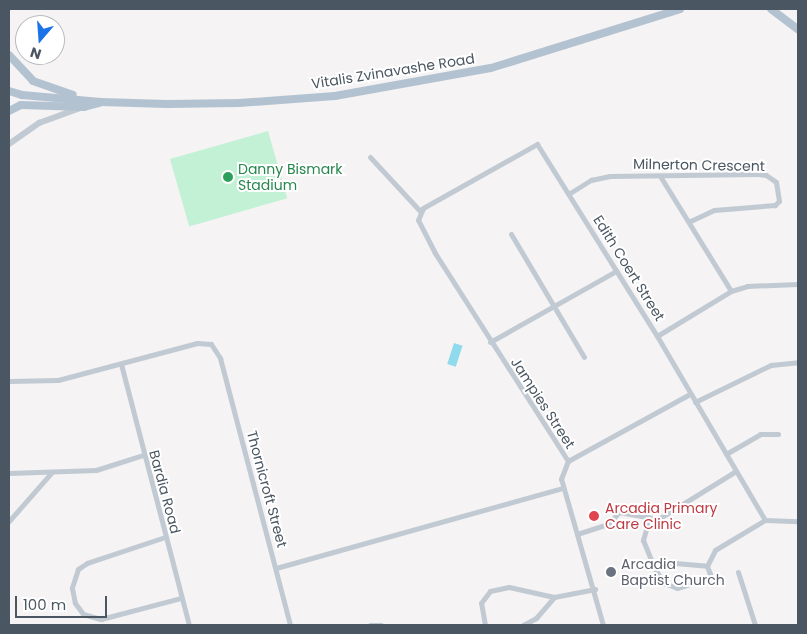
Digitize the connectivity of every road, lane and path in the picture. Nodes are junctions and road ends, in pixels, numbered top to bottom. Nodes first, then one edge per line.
1 (680, 9) edge
2 (771, 9) edge
3 (798, 30) edge
4 (9, 55) edge
5 (9, 90) edge
6 (9, 95) edge
7 (84, 98) junction
8 (101, 102) junction
9 (84, 107) junction
10 (9, 111) edge
11 (9, 144) edge
12 (370, 157) dead end
13 (660, 176) junction
14 (570, 193) junction
15 (421, 210) junction
16 (690, 221) junction
17 (511, 234) dead end
18 (616, 271) junction
19 (798, 284) edge
20 (731, 291) junction
21 (554, 306) junction
22 (657, 336) junction
23 (490, 342) junction
24 (584, 357) dead end
25 (798, 362) edge
26 (121, 364) junction
27 (9, 381) edge
28 (690, 394) junction
29 (694, 402) junction
30 (778, 434) dead end
31 (726, 454) junction
32 (143, 456) junction
33 (568, 461) junction
34 (736, 471) junction
35 (9, 473) edge
36 (51, 473) junction
37 (563, 488) junction
38 (658, 519) junction
39 (765, 520) junction
40 (798, 520) edge
41 (9, 521) edge
42 (577, 534) junction
43 (165, 537) junction
44 (707, 566) junction
45 (276, 568) junction
46 (655, 569) junction
47 (738, 572) dead end
48 (594, 589) junction
49 (554, 597) junction
50 (181, 598) junction
51 (189, 625) edge
52 (290, 625) edge
53 (370, 625) edge
54 (381, 625) edge
55 (485, 625) edge
56 (523, 625) edge
57 (604, 625) edge
58 (755, 625) edge

1 - 8 main road, Vitalis Zvinavashe Road
2 - 3 main road
4 - 7 main road
5 - 6 main road
5 - 7 main road, Vitalis Zvinavashe Road
7 - 8 main road, Vitalis Zvinavashe Road
8 - 9 main road, Vitalis Zvinavashe Road
9 - 10 main road, Vitalis Zvinavashe Road
9 - 11 street
12 - 15 street
13 - 14 street, Milnerton Crescent
13 - 16 street
13 - 16 street, Milnerton Crescent
14 - 15 street, Edith Coert Street
14 - 18 street, Edith Coert Street
15 - 23 street, Jampies Street
16 - 20 street
17 - 21 street
18 - 21 street
18 - 22 street, Edith Coert Street
19 - 20 street
20 - 22 street
21 - 23 street
21 - 24 street
22 - 28 street, Edith Coert Street
23 - 33 street, Jampies Street
25 - 29 street
26 - 27 street
26 - 32 street, Bardia Road
26 - 45 street, Thornicroft Street
28 - 29 street, Edith Coert Street
28 - 33 street
29 - 31 street, Edith Coert Street
30 - 31 street
31 - 34 street, Edith Coert Street
32 - 36 street
32 - 43 street, Bardia Road
33 - 37 street, Jampies Street
34 - 38 street
34 - 39 street, Edith Coert Street
35 - 36 street
36 - 41 street
37 - 42 street, Jampies Street
37 - 45 street
38 - 42 street
38 - 46 street
39 - 40 street
39 - 44 street
42 - 48 street, Jampies Street
43 - 50 street, Bardia Road
43 - 50 street
44 - 46 street
44 - 46 street
45 - 52 street, Thornicroft Street
47 - 58 street
48 - 49 street
48 - 57 street, Jampies Street
49 - 55 street
49 - 56 street
50 - 51 street, Bardia Road
53 - 54 street

